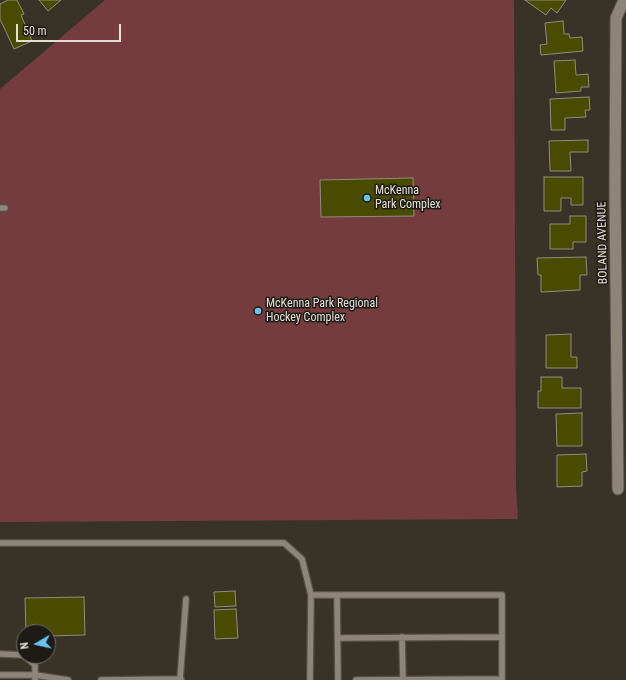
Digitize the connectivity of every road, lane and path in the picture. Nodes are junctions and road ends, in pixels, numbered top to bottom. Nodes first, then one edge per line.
1 (624, 0) edge
2 (621, 191) edge
3 (622, 397) edge
4 (618, 489) dead end
5 (0, 543) edge
6 (311, 595) junction
7 (338, 595) junction
8 (186, 599) dead end
9 (402, 637) junction
10 (502, 637) junction
11 (338, 638) junction
12 (0, 654) edge
13 (0, 675) edge
14 (35, 677) edge
15 (181, 679) edge
16 (68, 680) edge
17 (101, 680) edge
18 (310, 680) edge
19 (338, 680) edge
20 (356, 680) edge
21 (403, 680) edge
22 (502, 680) edge

1 - 2 street, BOLAND AVENUE
2 - 3 street, BOLAND AVENUE
3 - 4 street, BOLAND AVENUE
5 - 6 lane
6 - 7 lane
6 - 18 lane
7 - 10 lane
7 - 11 lane
8 - 15 lane
9 - 10 lane
9 - 11 lane
9 - 21 lane
10 - 22 lane
11 - 19 lane
12 - 14 lane
13 - 14 lane
14 - 16 lane
15 - 17 lane
20 - 21 lane
21 - 22 lane

